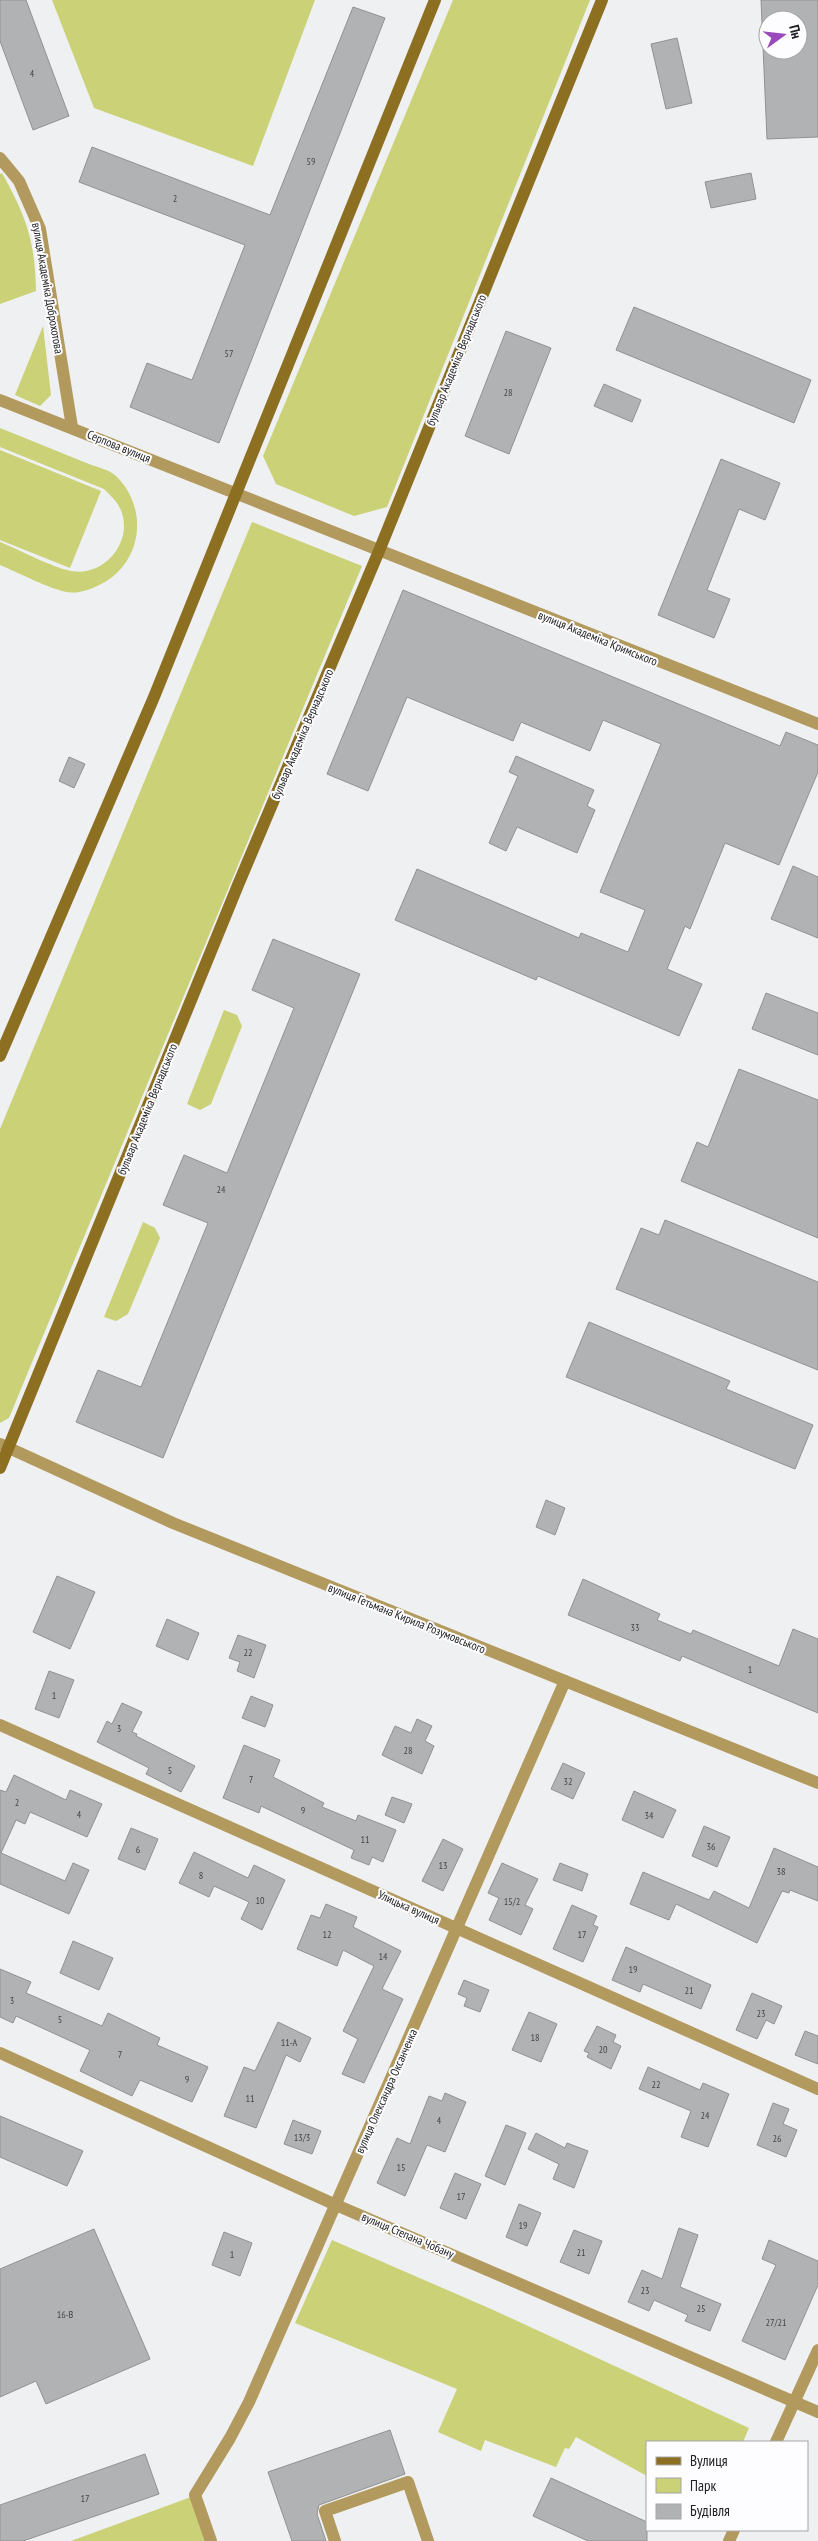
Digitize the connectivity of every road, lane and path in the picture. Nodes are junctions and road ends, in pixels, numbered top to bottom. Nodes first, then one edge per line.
1 (435, 0) edge
2 (602, 0) edge
3 (0, 158) edge
4 (0, 400) edge
5 (72, 427) junction
6 (237, 493) junction
7 (379, 551) junction
8 (818, 724) edge
9 (0, 1056) edge
10 (4, 1445) edge
11 (0, 1468) edge
12 (565, 1681) junction
13 (0, 1725) edge
14 (818, 1783) edge
15 (457, 1929) junction
16 (0, 2053) edge
17 (818, 2090) edge
18 (336, 2205) junction
19 (818, 2350) edge
20 (795, 2401) junction
21 (818, 2412) edge
22 (776, 2441) edge
23 (211, 2541) edge
24 (335, 2541) edge
25 (428, 2541) edge

1 - 6 main road
2 - 7 main road, бульвар Академіка Вернадського
3 - 5 street, вулиця Академіка Доброхотова
4 - 5 street, Серпова вулиця
5 - 6 street, Серпова вулиця
6 - 7 street, Серпова вулиця
6 - 9 main road
7 - 8 street, вулиця Академіка Кримського
7 - 10 main road, бульвар Академіка Вернадського
10 - 11 main road, бульвар Академіка Вернадського
10 - 12 street, вулиця Гетьмана Кирила Розумовського
12 - 14 street, вулиця Гетьмана Кирила Розумовського
12 - 15 street, вулиця Олександра Оксанченка
13 - 15 street, Улицька вулиця
15 - 17 street, Улицька вулиця
15 - 18 street, вулиця Олександра Оксанченка
16 - 18 street, вулиця Степана Чобану
18 - 20 street, вулиця Степана Чобану
18 - 23 street, вулиця Олександра Оксанченка
19 - 20 street
20 - 21 street, вулиця Степана Чобану
20 - 22 street
24 - 25 street

